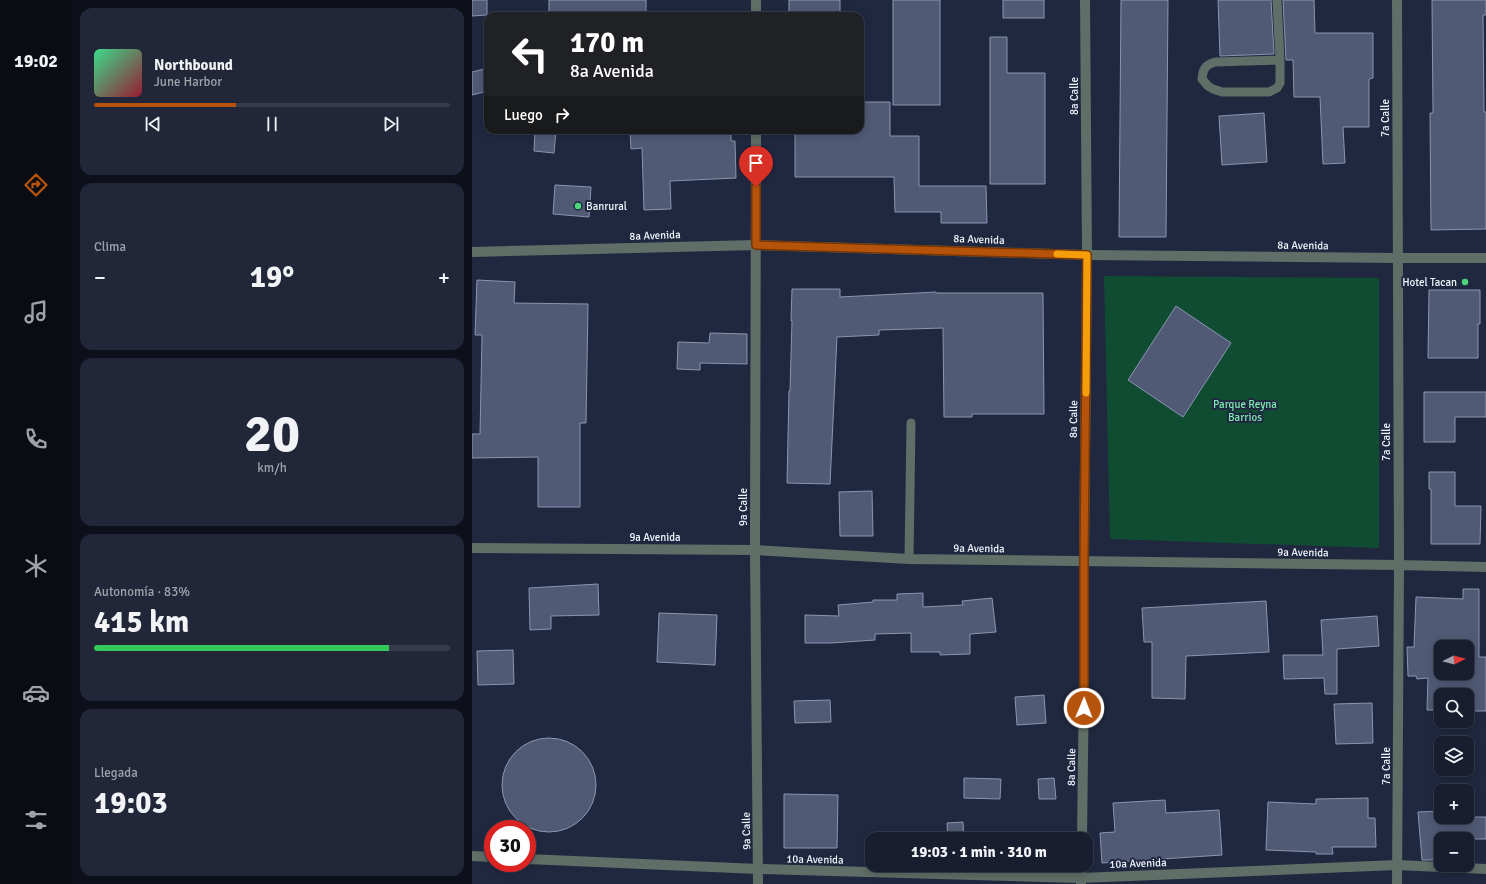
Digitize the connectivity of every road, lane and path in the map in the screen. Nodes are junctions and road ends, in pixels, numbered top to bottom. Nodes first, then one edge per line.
1 (756, 0) edge
2 (1085, 0) edge
3 (1277, 0) edge
4 (1397, 0) edge
5 (756, 12) edge
6 (1280, 60) junction
7 (756, 134) edge
8 (756, 245) junction
9 (472, 252) edge
10 (1087, 255) junction
11 (1397, 258) junction
12 (1486, 258) edge
13 (911, 423) dead end
14 (472, 548) edge
15 (755, 550) junction
16 (909, 559) junction
17 (1084, 561) junction
18 (1399, 566) junction
19 (1486, 567) edge
20 (1082, 832) edge
21 (472, 856) edge
22 (484, 857) edge
23 (536, 859) edge
24 (1397, 865) junction
25 (1486, 869) edge
26 (758, 870) junction
27 (1081, 881) edge
28 (758, 884) edge
29 (1397, 884) edge

1 - 5 street
2 - 10 street, 8a Calle
3 - 6 lane
4 - 11 street, 7a Calle
6 - 6 lane
7 - 8 street, 9a Calle
8 - 9 street, 8a Avenida
8 - 10 street, 8a Avenida
8 - 15 street, 9a Calle
10 - 11 street, 8a Avenida
10 - 17 street, 8a Calle
11 - 12 street, 8a Avenida
11 - 18 street, 7a Calle
13 - 16 lane
14 - 15 street, 9a Avenida
15 - 16 street, 9a Avenida
15 - 26 street, 9a Calle
16 - 17 street, 9a Avenida
17 - 18 street, 9a Avenida
17 - 20 street, 8a Calle
18 - 19 street, 9a Avenida
18 - 24 street, 7a Calle
21 - 22 street
23 - 26 street, 10a Avenida
24 - 25 street, 10a Avenida
24 - 27 street, 10a Avenida
24 - 29 street, 7a Calle
26 - 27 street, 10a Avenida
26 - 28 street, 9a Calle

